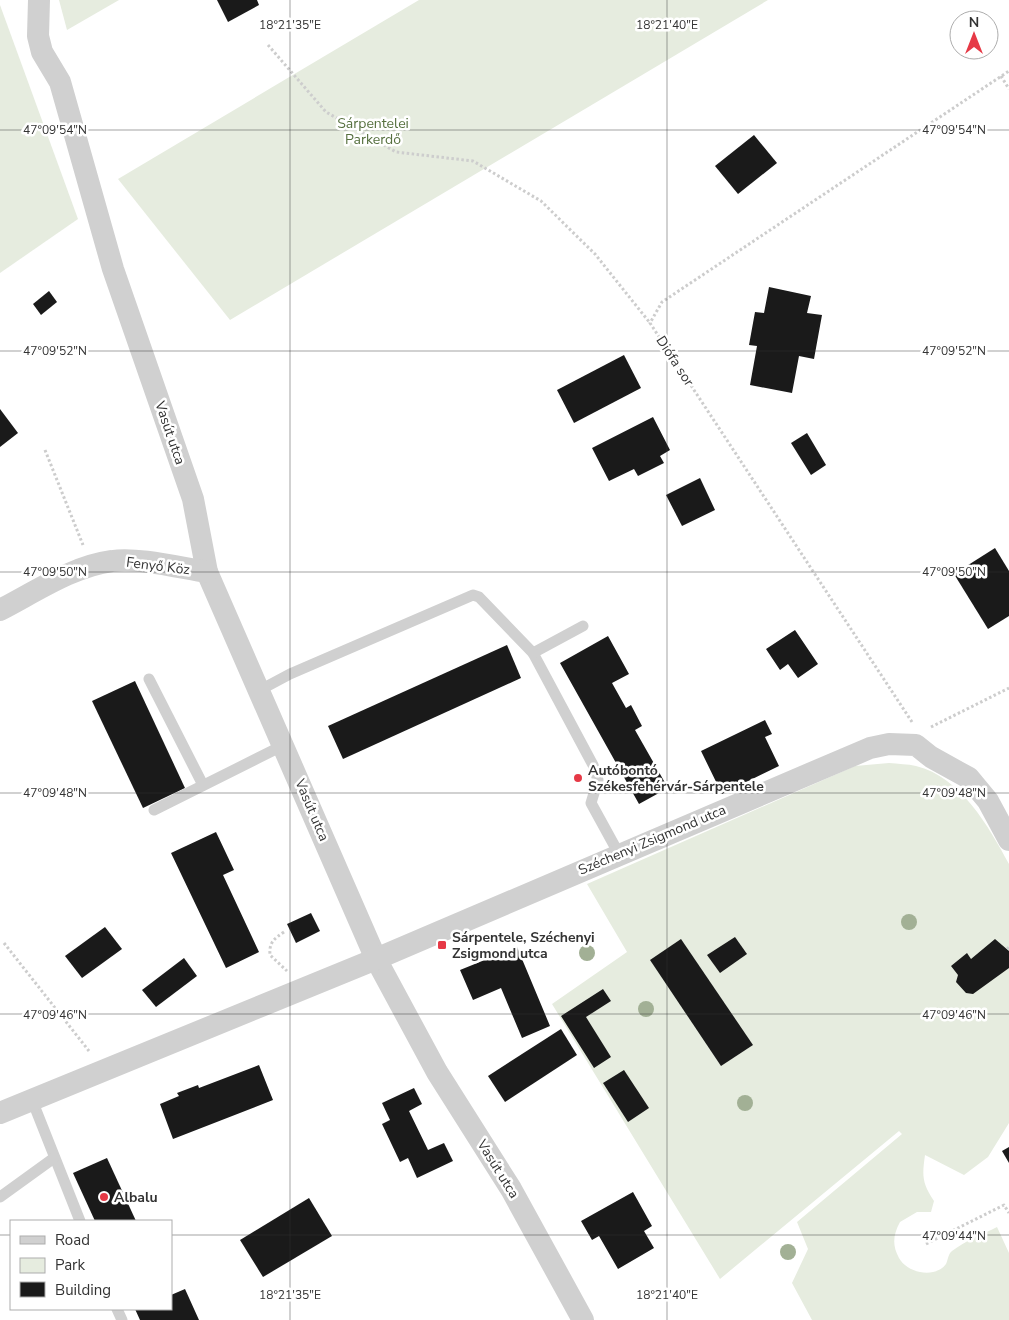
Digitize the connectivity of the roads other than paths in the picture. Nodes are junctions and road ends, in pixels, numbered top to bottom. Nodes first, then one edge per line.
1 (39, 0) edge
2 (207, 572) junction
3 (0, 610) edge
4 (583, 626) dead end
5 (533, 654) junction
6 (149, 679) dead end
7 (260, 690) junction
8 (284, 745) junction
9 (203, 785) junction
10 (154, 810) dead end
11 (1009, 840) edge
12 (619, 854) junction
13 (376, 959) junction
14 (32, 1100) junction
15 (0, 1113) edge
16 (54, 1158) junction
17 (0, 1197) edge
18 (80, 1220) edge
19 (583, 1320) edge

1 - 2 street, Vasút utca
2 - 3 street, Fenyő Köz
2 - 7 street, Vasút utca
4 - 5 lane
5 - 7 lane
5 - 12 lane
6 - 9 lane
7 - 8 street, Vasút utca
8 - 9 lane
8 - 13 street, Vasút utca
9 - 10 lane
11 - 12 street, Széchenyi Zsigmond utca
12 - 13 street, Széchenyi Zsigmond utca
13 - 14 street, Széchenyi Zsigmond utca
13 - 19 street, Vasút utca
14 - 15 street, Széchenyi Zsigmond utca
14 - 16 lane
16 - 17 lane
16 - 18 lane

